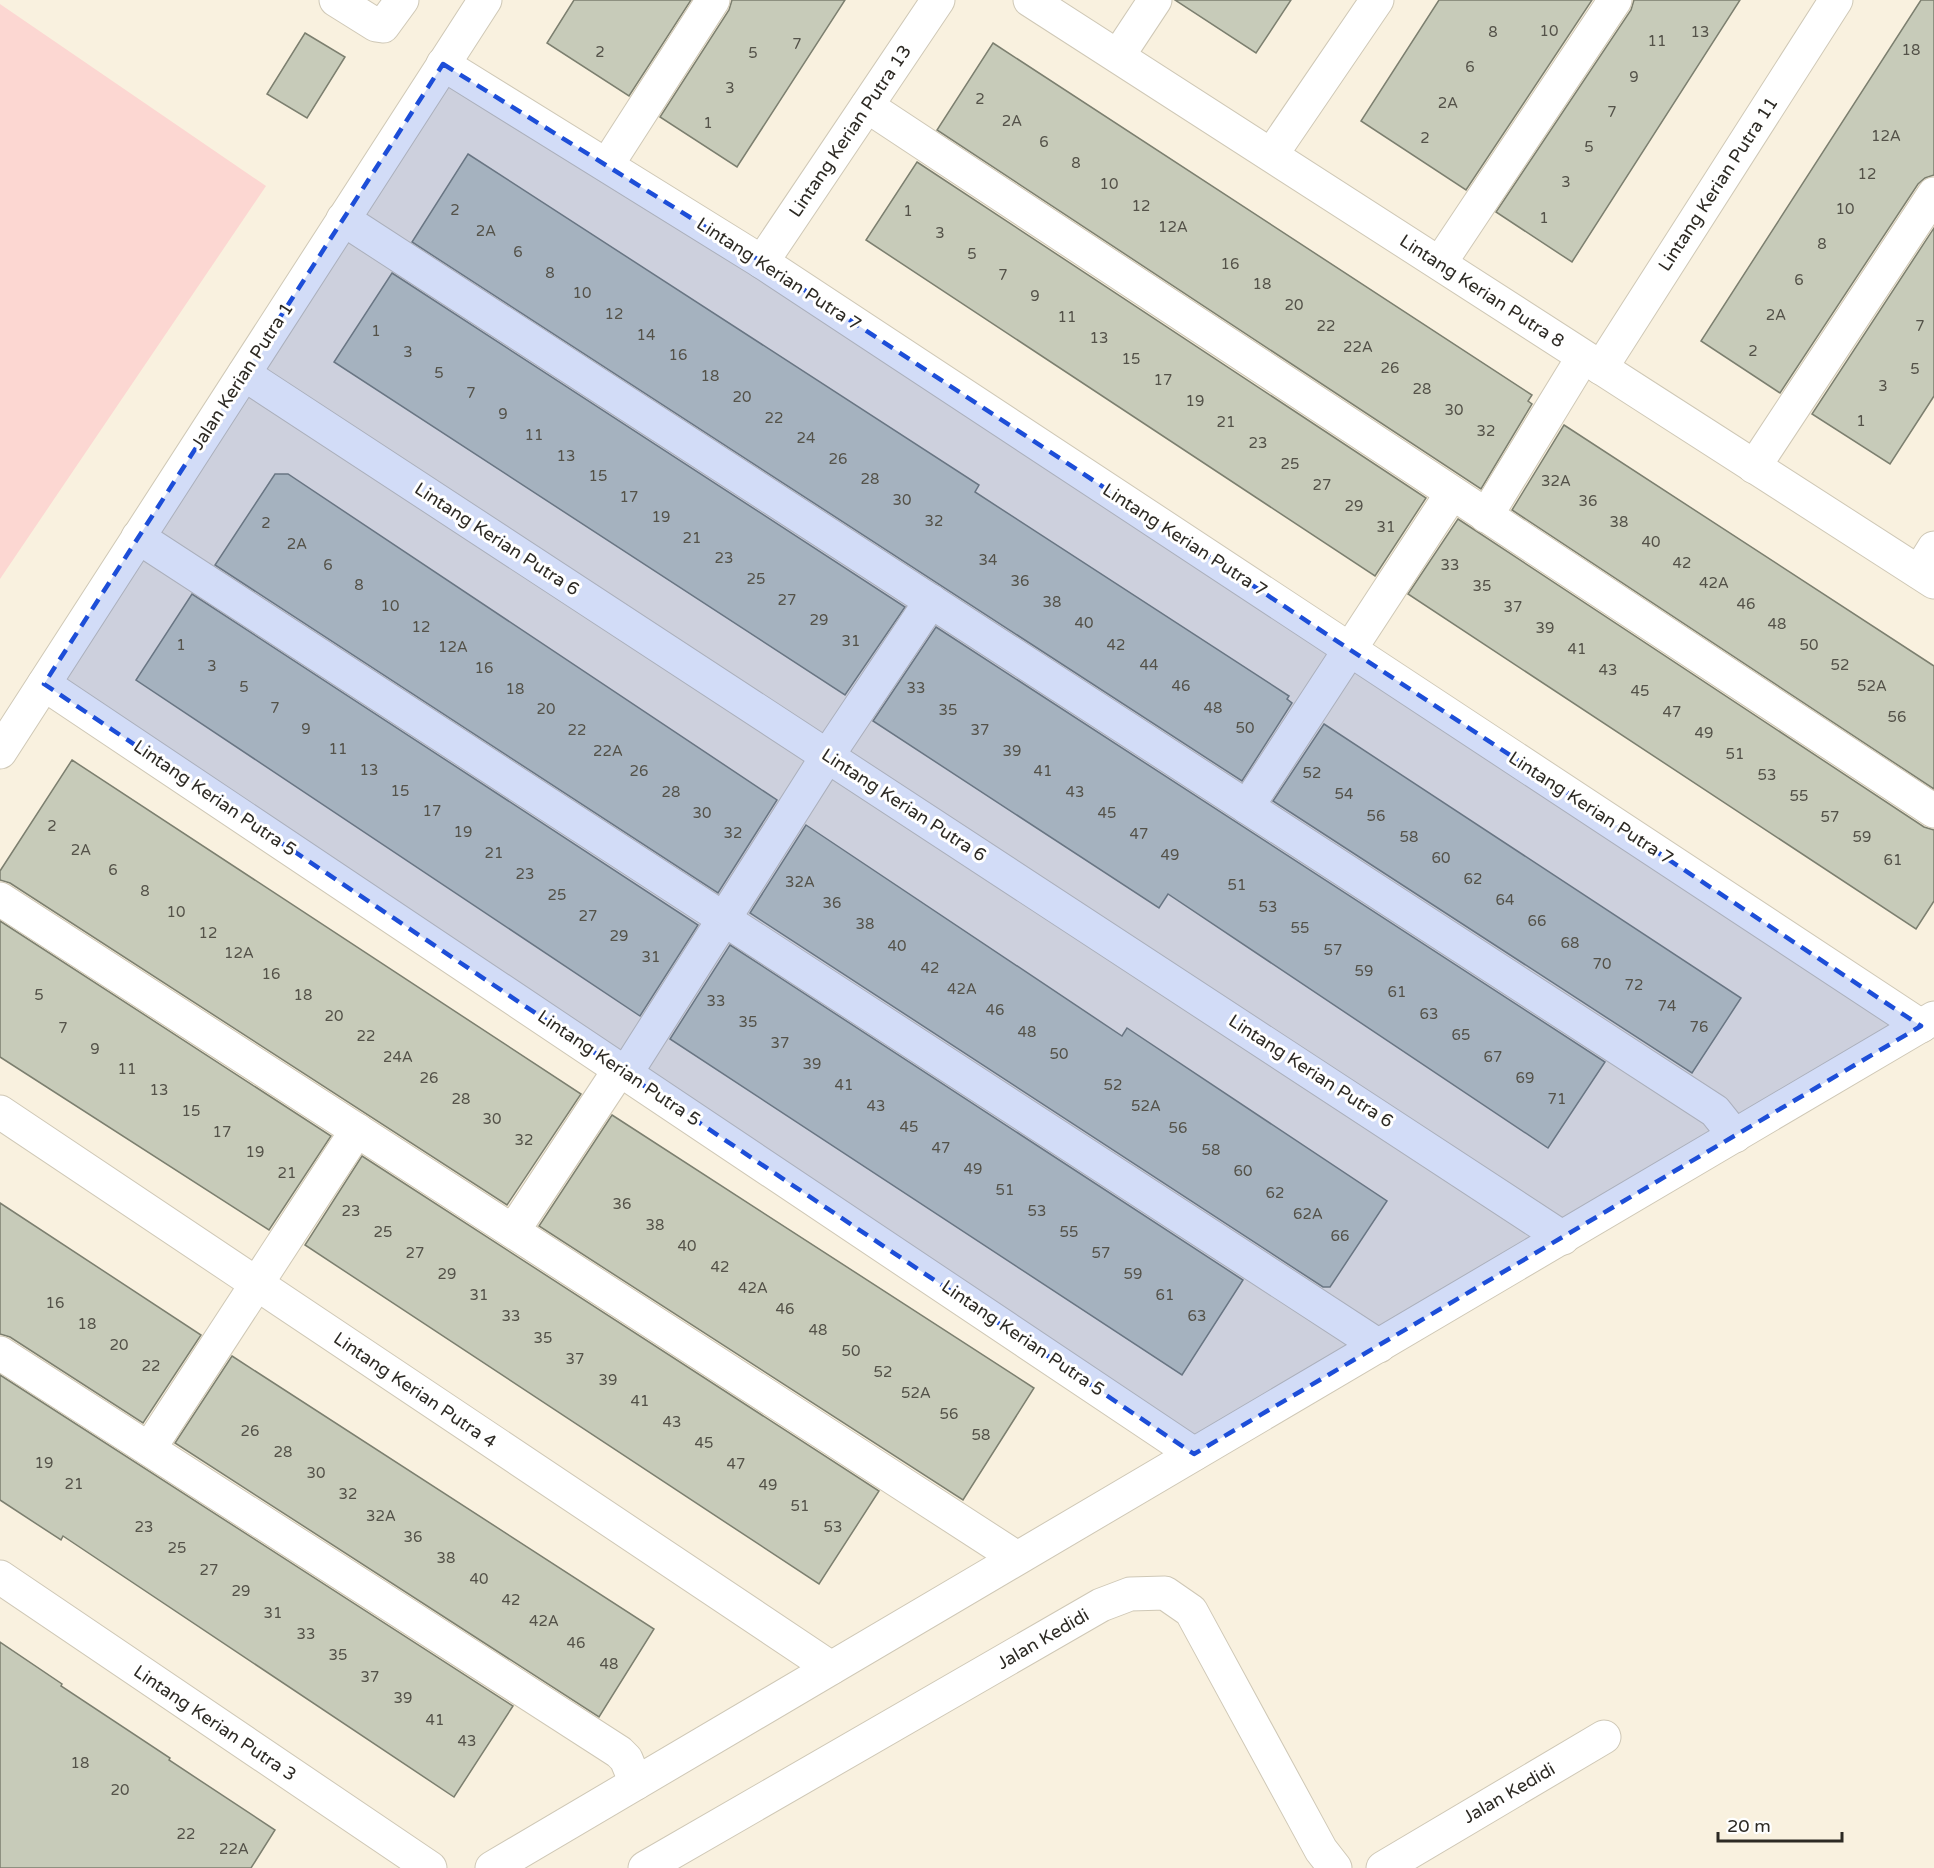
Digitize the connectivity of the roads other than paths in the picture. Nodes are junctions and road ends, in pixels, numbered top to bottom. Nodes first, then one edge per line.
1 (336, 0) edge
2 (402, 0) edge
3 (485, 0) edge
4 (713, 0) edge
5 (938, 0) edge
6 (1030, 0) edge
7 (1155, 0) edge
8 (1377, 0) edge
9 (1615, 0) edge
10 (1836, 0) edge
11 (1118, 56) junction
12 (443, 64) junction
13 (867, 106) junction
14 (1272, 154) junction
15 (607, 165) junction
16 (1934, 194) edge
17 (343, 219) junction
18 (762, 261) junction
19 (1440, 263) junction
20 (1592, 362) junction
21 (244, 374) junction
22 (1754, 467) junction
23 (1452, 493) junction
24 (1486, 516) junction
25 (138, 537) junction
26 (1929, 567) edge
27 (931, 601) junction
28 (1349, 649) junction
29 (44, 684) junction
30 (0, 752) edge
31 (828, 755) junction
32 (1247, 807) junction
33 (1934, 811) edge
34 (0, 899) edge
35 (724, 919) junction
36 (1927, 1022) edge
37 (623, 1071) junction
38 (0, 1112) edge
39 (357, 1130) junction
40 (1735, 1136) junction
41 (513, 1231) junction
42 (1563, 1238) junction
43 (258, 1285) junction
44 (1379, 1346) junction
45 (0, 1353) edge
46 (149, 1449) junction
47 (1194, 1454) junction
48 (1017, 1558) junction
49 (0, 1577) edge
50 (831, 1668) junction
51 (1604, 1737) dead end
52 (636, 1783) junction
53 (430, 1868) edge
54 (492, 1868) edge
55 (645, 1868) edge
56 (1335, 1868) edge
57 (1383, 1868) edge

1 - 2 street
3 - 12 street, Jalan Kerian Putra 1
4 - 15 street
5 - 13 street, Lintang Kerian Putra 13
6 - 11 street, Lintang Kerian Putra 8
7 - 11 street
8 - 14 street
9 - 19 street
10 - 20 street, Lintang Kerian Putra 11
11 - 14 street, Lintang Kerian Putra 8
12 - 15 street, Lintang Kerian Putra 7
12 - 17 street, Jalan Kerian Putra 1
13 - 18 street, Lintang Kerian Putra 13
13 - 23 street
14 - 19 street, Lintang Kerian Putra 8
15 - 18 street, Lintang Kerian Putra 7
16 - 22 street
17 - 21 street, Jalan Kerian Putra 1
17 - 27 street
18 - 28 street, Lintang Kerian Putra 7
19 - 20 street, Lintang Kerian Putra 8
20 - 22 street, Lintang Kerian Putra 8
20 - 24 street, Lintang Kerian Putra 11
21 - 25 street, Jalan Kerian Putra 1
21 - 31 street, Lintang Kerian Putra 6
22 - 26 street, Lintang Kerian Putra 8
23 - 24 street
23 - 28 street
24 - 33 street
25 - 29 street, Jalan Kerian Putra 1
25 - 35 street
27 - 31 street
27 - 32 street
28 - 32 street
28 - 36 street, Lintang Kerian Putra 7
29 - 30 street, Jalan Kerian Putra 1
29 - 37 street, Lintang Kerian Putra 5
31 - 35 street
31 - 42 street, Lintang Kerian Putra 6
32 - 40 street
34 - 39 street
35 - 37 street
35 - 44 street
36 - 40 street
37 - 41 street
37 - 47 street, Lintang Kerian Putra 5
38 - 43 street, Lintang Kerian Putra 4
39 - 41 street
39 - 43 street
40 - 42 street
41 - 48 street
42 - 44 street
43 - 46 street
43 - 50 street, Lintang Kerian Putra 4
44 - 47 street
45 - 46 street
46 - 52 street
47 - 48 street
48 - 50 street
49 - 53 street, Lintang Kerian Putra 3
50 - 52 street
51 - 57 street, Jalan Kedidi
52 - 54 street
55 - 56 street, Jalan Kedidi

